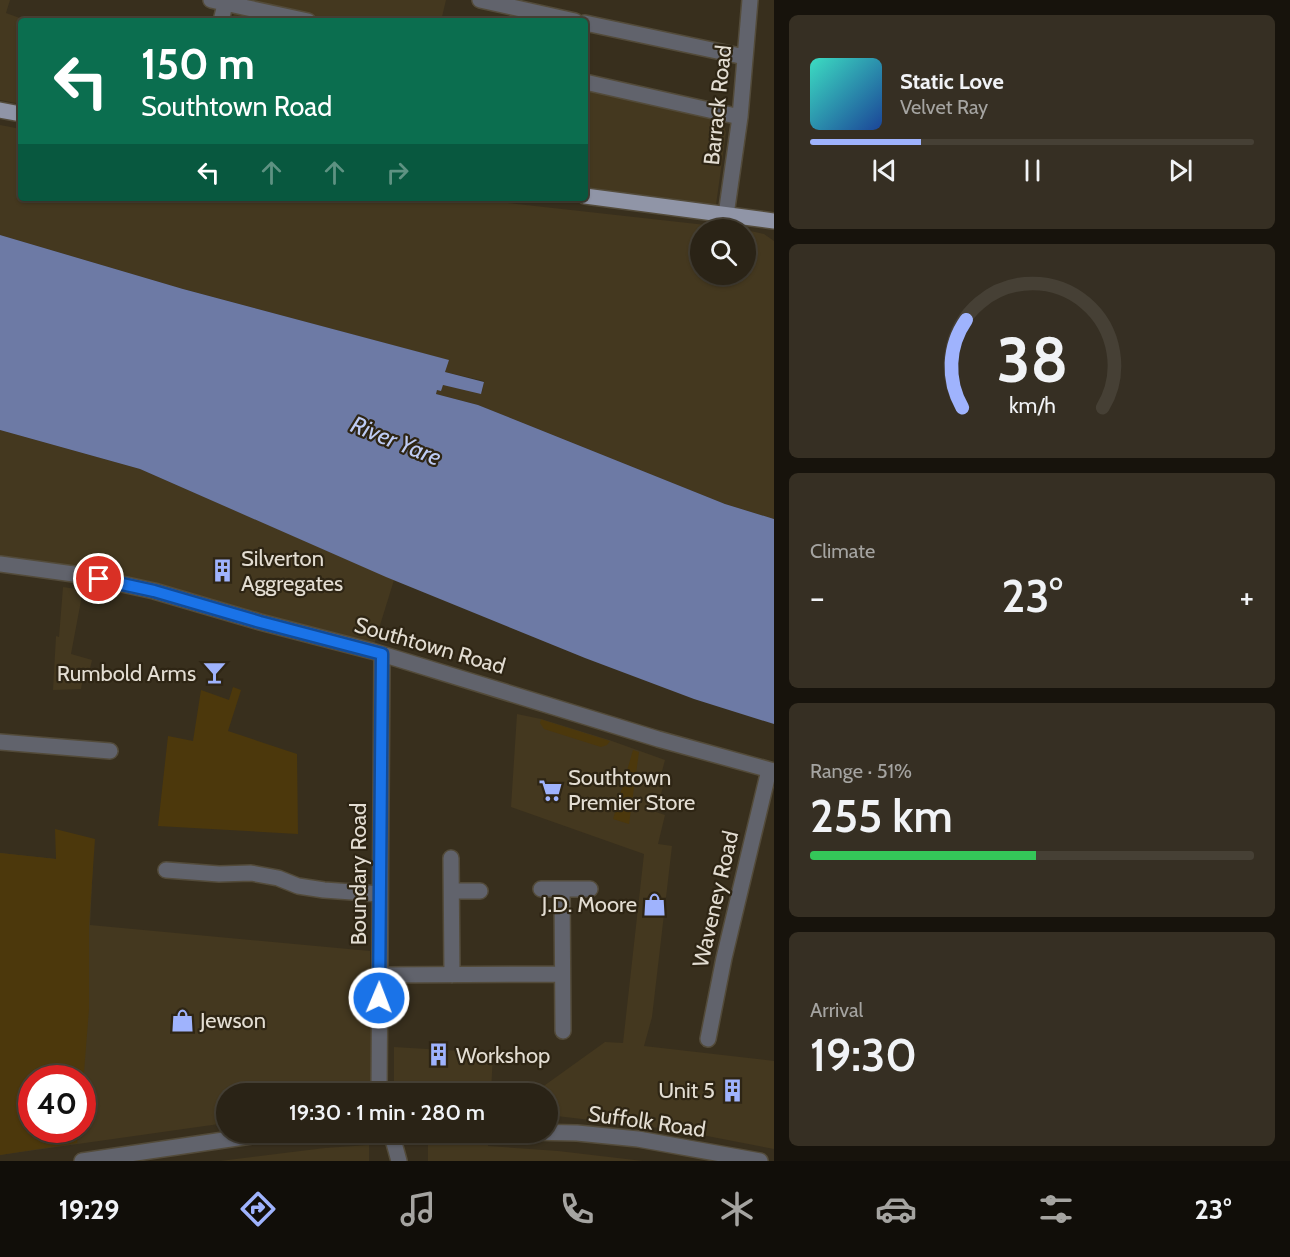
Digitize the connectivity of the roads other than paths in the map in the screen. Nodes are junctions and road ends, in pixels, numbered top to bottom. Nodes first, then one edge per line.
1 (480, 0) edge
2 (750, 0) edge
3 (220, 1) edge
4 (221, 18) edge
5 (295, 18) edge
6 (561, 18) edge
7 (588, 24) edge
8 (745, 57) junction
9 (588, 83) edge
10 (0, 110) edge
11 (18, 113) edge
12 (740, 117) junction
13 (588, 196) edge
14 (726, 215) junction
15 (774, 221) edge
16 (0, 564) edge
17 (382, 654) junction
18 (0, 742) edge
19 (110, 751) dead end
20 (771, 770) edge
21 (452, 858) dead end
22 (166, 870) dead end
23 (541, 889) dead end
24 (562, 889) junction
25 (590, 889) dead end
26 (452, 891) junction
27 (480, 891) dead end
28 (380, 894) junction
29 (562, 974) junction
30 (379, 975) junction
31 (452, 975) junction
32 (563, 1031) dead end
33 (708, 1040) dead end
34 (379, 1083) edge
35 (558, 1133) edge
36 (216, 1141) edge
37 (396, 1143) edge
38 (82, 1161) edge
39 (399, 1161) edge
40 (760, 1161) edge

1 - 6 street
2 - 8 street, Barrack Road
3 - 4 street
3 - 5 street
7 - 8 street
8 - 12 street, Barrack Road
9 - 12 street
10 - 11 main road
12 - 14 street, Barrack Road
13 - 14 main road
14 - 15 main road
16 - 17 street, Southtown Road
17 - 20 street, Southtown Road
17 - 28 street, Boundary Road
18 - 19 street
20 - 33 street, Waveney Road
21 - 26 street
22 - 28 street
23 - 24 street
24 - 25 street
24 - 29 street
26 - 27 street
26 - 31 street
28 - 30 street, Boundary Road
29 - 31 street
29 - 32 street
30 - 31 street
30 - 34 street, Boundary Road
35 - 40 street, Suffolk Road
36 - 38 street
37 - 39 street

